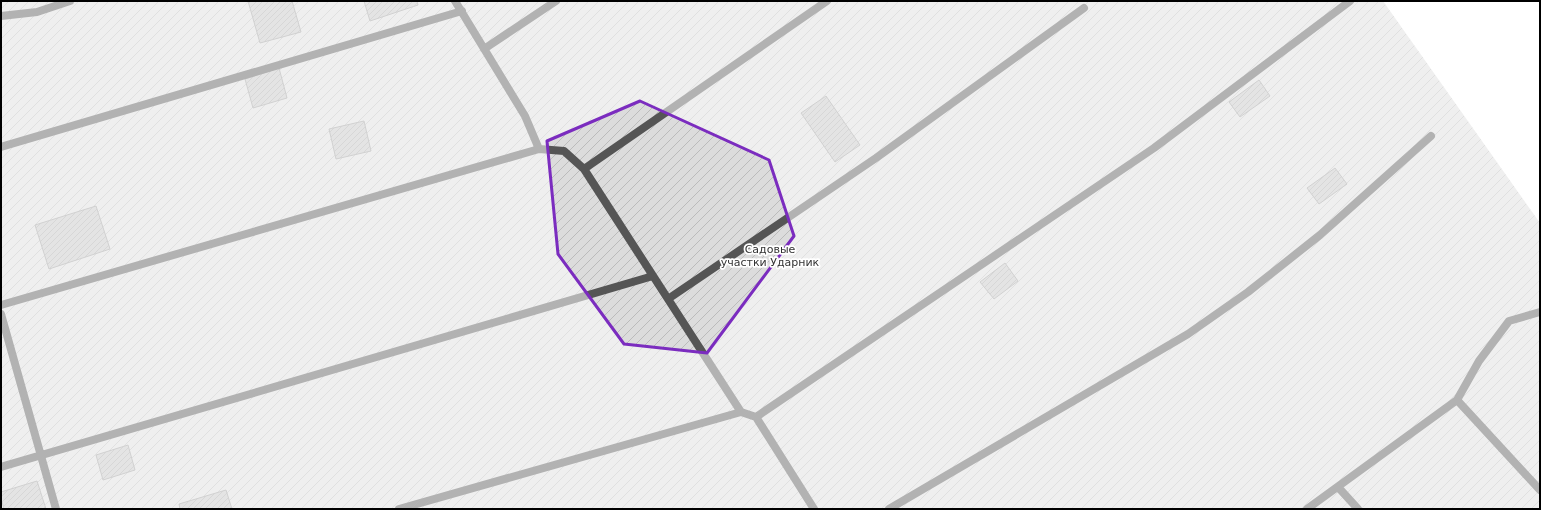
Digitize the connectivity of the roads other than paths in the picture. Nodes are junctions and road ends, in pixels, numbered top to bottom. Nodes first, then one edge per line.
1 (70, 1) edge
2 (455, 1) edge
3 (556, 1) edge
4 (827, 1) edge
5 (1350, 1) edge
6 (1084, 8) dead end
7 (462, 11) junction
8 (1, 16) edge
9 (484, 49) junction
10 (1431, 136) dead end
11 (1, 147) edge
12 (539, 150) junction
13 (584, 169) junction
14 (653, 276) junction
15 (668, 299) junction
16 (1, 305) edge
17 (1540, 312) edge
18 (1, 314) edge
19 (1457, 400) junction
20 (741, 412) junction
21 (756, 417) junction
22 (41, 456) junction
23 (1, 467) edge
24 (1338, 487) junction
25 (1540, 490) edge
26 (56, 509) edge
27 (399, 509) edge
28 (814, 509) edge
29 (889, 509) edge
30 (1307, 509) edge
31 (1358, 509) edge

1 - 8 lane
2 - 7 lane
3 - 9 lane
4 - 13 lane
5 - 21 lane
6 - 15 lane
7 - 9 lane
7 - 11 lane
9 - 12 lane
10 - 29 lane
12 - 13 lane
12 - 16 lane
13 - 14 lane
14 - 15 lane
14 - 22 lane
15 - 20 lane
17 - 19 lane
18 - 22 lane
19 - 24 lane
19 - 25 lane
20 - 21 lane
20 - 27 lane
21 - 28 lane
22 - 23 lane
22 - 26 lane
24 - 30 lane
24 - 31 lane

